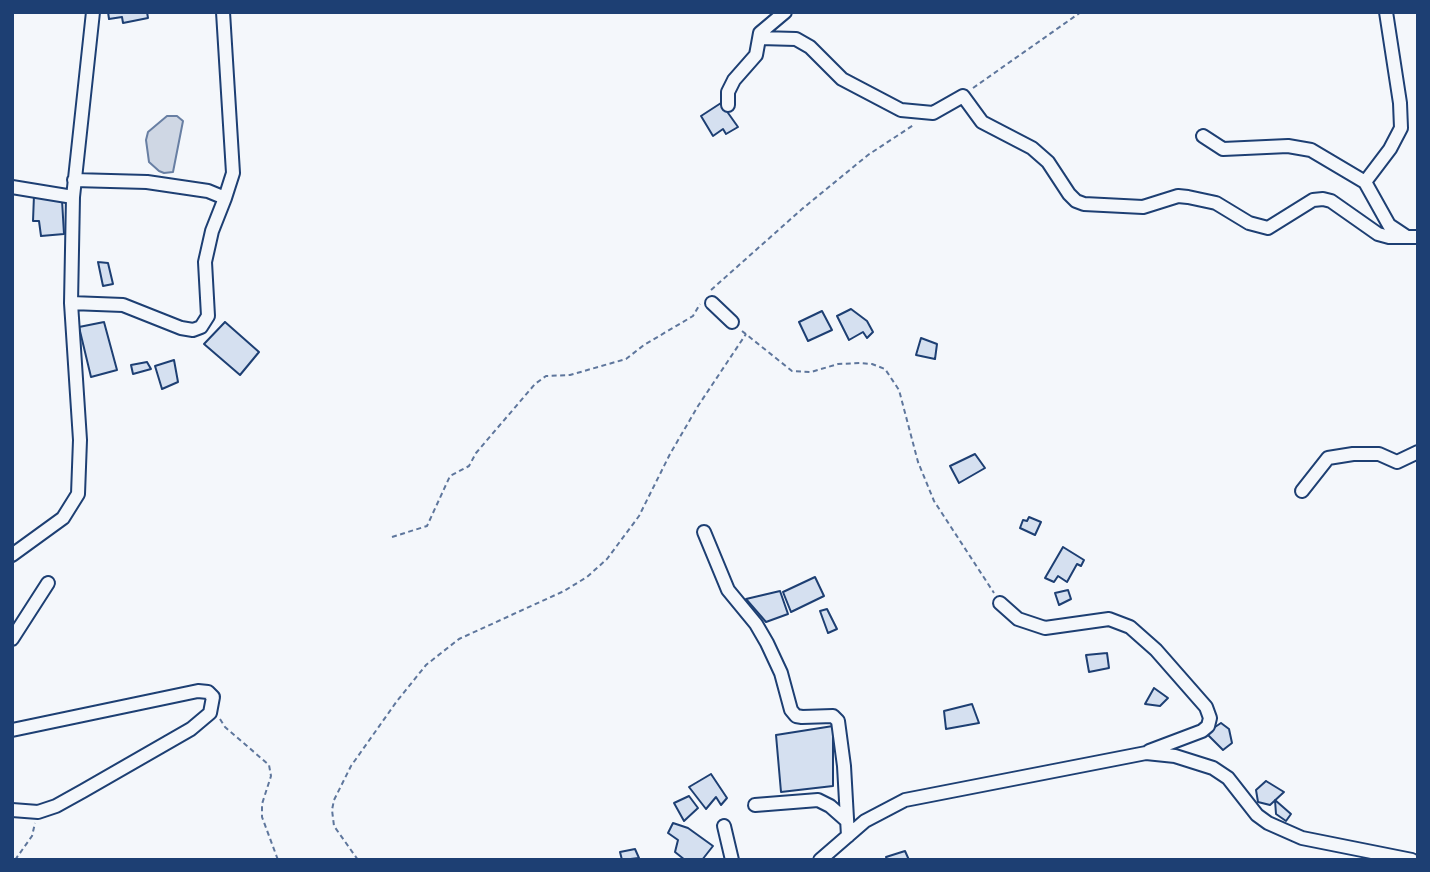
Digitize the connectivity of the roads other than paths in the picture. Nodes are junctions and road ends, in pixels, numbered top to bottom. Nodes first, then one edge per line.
1 (93, 12) edge
2 (223, 12) edge
3 (785, 12) edge
4 (1386, 12) edge
5 (760, 38) junction
6 (728, 105) dead end
7 (1203, 136) dead end
8 (74, 180) junction
9 (1365, 182) junction
10 (12, 187) edge
11 (73, 197) junction
12 (225, 198) junction
13 (1412, 237) edge
14 (71, 303) junction
15 (712, 303) dead end
16 (733, 322) road end
17 (1418, 452) edge
18 (1302, 491) dead end
19 (704, 532) dead end
20 (12, 555) edge
21 (48, 583) dead end
22 (1000, 603) road end
23 (12, 639) edge
24 (12, 730) edge
25 (1146, 753) junction
26 (755, 805) dead end
27 (12, 810) edge
28 (846, 821) junction
29 (724, 826) dead end
30 (848, 836) junction
31 (732, 860) edge
32 (820, 860) edge
33 (1412, 860) edge

1 - 8 street
2 - 12 street
3 - 5 street
4 - 9 street
5 - 6 street
5 - 13 street
7 - 9 street
8 - 11 street
8 - 12 street
9 - 13 street
10 - 11 street
11 - 14 street
12 - 14 street
14 - 20 street
15 - 16 street
17 - 18 street
19 - 28 street
21 - 23 street
22 - 25 street
24 - 27 street
25 - 30 street
25 - 33 street
26 - 28 street
28 - 30 street
29 - 31 street
30 - 32 street

